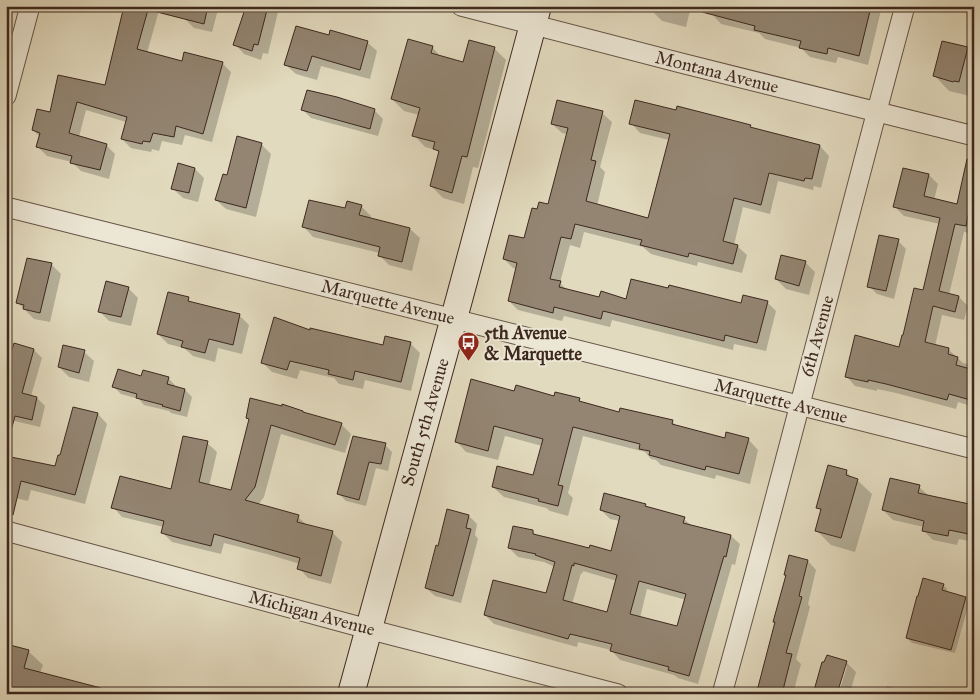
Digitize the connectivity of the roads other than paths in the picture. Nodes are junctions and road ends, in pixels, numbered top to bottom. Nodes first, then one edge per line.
1 (30, 6) edge
2 (461, 6) edge
3 (905, 6) edge
4 (536, 15) edge
5 (6, 96) edge
6 (877, 112) junction
7 (974, 136) edge
8 (6, 208) edge
9 (454, 318) junction
10 (799, 405) junction
11 (974, 449) edge
12 (6, 531) edge
13 (368, 629) junction
14 (351, 694) edge
15 (618, 694) edge
16 (722, 694) edge

1 - 5 street
2 - 4 street, Montana Avenue
3 - 6 street, 6th Avenue
4 - 6 street, Montana Avenue
4 - 9 street, South 5th Avenue
6 - 7 street, Montana Avenue
6 - 10 street, 6th Avenue
8 - 9 street, Marquette Avenue
9 - 10 street, Marquette Avenue
9 - 13 street, South 5th Avenue
10 - 11 street, Marquette Avenue
10 - 16 street, 6th Avenue
12 - 13 street, Michigan Avenue
13 - 14 street, South 5th Avenue
13 - 15 street, Michigan Avenue

